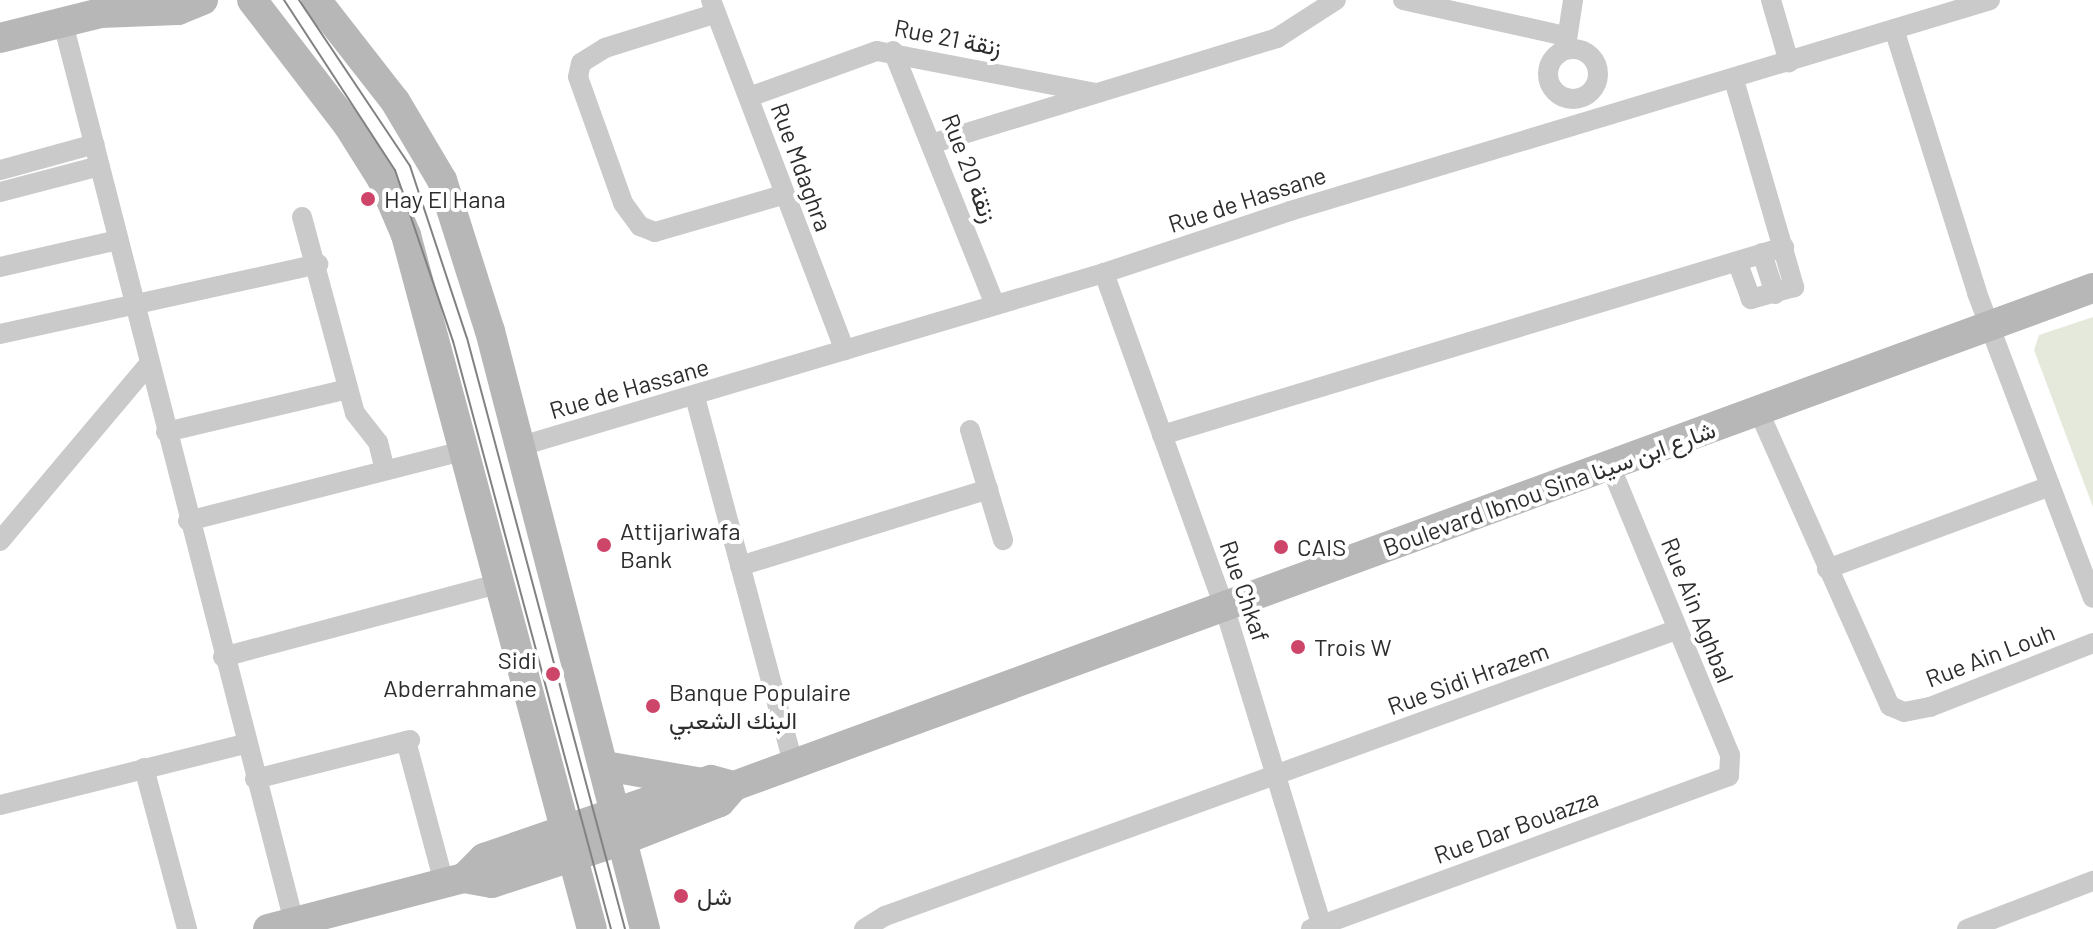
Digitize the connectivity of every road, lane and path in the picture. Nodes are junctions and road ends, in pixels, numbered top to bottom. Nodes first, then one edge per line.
1 (203, 0) edge
2 (252, 0) edge
3 (316, 0) edge
4 (1336, 0) edge
5 (1403, 0) edge
6 (1573, 0) edge
7 (1771, 0) edge
8 (1990, 0) edge
9 (104, 6) edge
10 (712, 7) edge
11 (63, 23) junction
12 (1894, 29) junction
13 (0, 38) edge
14 (1566, 43) junction
15 (893, 51) junction
16 (1789, 62) junction
17 (1734, 80) junction
18 (1096, 93) junction
19 (749, 97) junction
20 (1580, 99) junction
21 (1589, 123) junction
22 (934, 143) junction
23 (95, 144) junction
24 (100, 166) junction
25 (0, 170) edge
26 (0, 192) edge
27 (782, 195) junction
28 (302, 217) dead end
29 (118, 240) junction
30 (1784, 247) junction
31 (1762, 253) junction
32 (1737, 261) junction
33 (318, 264) junction
34 (0, 267) edge
35 (1104, 273) junction
36 (2093, 288) edge
37 (1775, 294) junction
38 (133, 302) junction
39 (995, 305) junction
40 (1989, 326) junction
41 (0, 334) edge
42 (845, 350) junction
43 (149, 364) junction
44 (348, 389) junction
45 (695, 397) junction
46 (1759, 412) junction
47 (970, 430) dead end
48 (166, 432) junction
49 (1162, 435) junction
50 (521, 446) junction
51 (466, 450) junction
52 (1610, 465) junction
53 (385, 470) junction
54 (2050, 486) junction
55 (988, 489) junction
56 (188, 521) junction
57 (1003, 540) dead end
58 (0, 541) edge
59 (740, 566) junction
60 (1827, 569) junction
61 (498, 584) junction
62 (2093, 598) edge
63 (1224, 606) junction
64 (1676, 630) junction
65 (2093, 643) edge
66 (223, 657) junction
67 (245, 744) junction
68 (793, 763) junction
69 (605, 766) junction
70 (144, 768) junction
71 (1277, 774) junction
72 (1729, 776) joint
73 (255, 779) junction
74 (704, 783) junction
75 (734, 786) junction
76 (0, 805) edge
77 (620, 828) junction
78 (570, 845) junction
79 (454, 880) junction
80 (2093, 881) edge
81 (281, 926) edge
82 (1319, 928) edge
83 (187, 929) edge
84 (592, 929) edge
85 (645, 929) edge
86 (864, 929) edge
87 (1967, 929) edge

1 - 9 main road
2 - 51 main road
3 - 50 main road
4 - 18 street
5 - 14 street
6 - 14 street
7 - 16 street
8 - 12 street, Rue de Hassane
9 - 11 main road
10 - 19 street, Rue Mdaghra
10 - 27 street
11 - 13 main road
11 - 23 street
12 - 16 street, Rue de Hassane
12 - 40 street
14 - 20 street
14 - 20 street
15 - 18 street, Rue 21 زنقة
15 - 19 street, Rue 21 زنقة
15 - 22 street, Rue 20 زنقة
16 - 17 street, Rue de Hassane
17 - 21 street, Rue de Hassane
17 - 30 street
18 - 22 street
19 - 27 street, Rue Mdaghra
20 - 21 street
21 - 35 street, Rue de Hassane
22 - 39 street, Rue 20 زنقة
23 - 24 street
23 - 25 street
24 - 26 street
24 - 29 street
27 - 42 street, Rue Mdaghra
28 - 33 street
29 - 34 street
29 - 38 street
30 - 31 street
30 - 37 street
31 - 32 street
31 - 37 street
32 - 37 street
32 - 49 street
33 - 38 street
33 - 44 street
35 - 39 street, Rue de Hassane
35 - 49 street, Rue Chkaf
36 - 40 main road, Boulevard Ibnou Sina شارع ابن سينا
38 - 41 street
38 - 43 street
39 - 42 street, Rue de Hassane
40 - 46 main road, Boulevard Ibnou Sina شارع ابن سينا
40 - 54 street
42 - 45 street, Rue de Hassane
43 - 48 street
43 - 58 street
44 - 48 street
44 - 53 street
45 - 50 street, Rue de Hassane
45 - 59 street
46 - 52 main road, Boulevard Ibnou Sina شارع ابن سينا
46 - 60 street
47 - 55 street
48 - 56 street
49 - 63 street, Rue Chkaf
50 - 69 main road
51 - 53 street
51 - 61 main road
52 - 63 main road, Boulevard Ibnou Sina شارع ابن سينا
52 - 64 street, Rue Ain Aghbal
53 - 56 street
54 - 60 street
54 - 62 street
55 - 57 street
55 - 59 street
56 - 66 street
59 - 68 street
60 - 65 street, Rue Ain Louh
61 - 66 street
61 - 78 main road
63 - 68 main road, Boulevard Ibnou Sina شارع ابن سينا
63 - 71 street, Rue Chkaf
64 - 71 street, Rue Sidi Hrazem
64 - 72 street, Rue Ain Aghbal
66 - 67 street
67 - 70 street
67 - 73 street
68 - 75 main road, Boulevard Ibnou Sina شارع ابن سينا
69 - 74 main road
69 - 77 main road
70 - 76 street
70 - 83 street
71 - 82 street, Rue Chkaf
71 - 86 street, Rue Sidi Hrazem
72 - 82 street, Rue Dar Bouazza
73 - 79 street
73 - 81 street
74 - 75 main road, Boulevard Ibnou Sina شارع ابن سينا
74 - 77 main road, Boulevard Ibnou Sina شارع ابن سينا
75 - 77 main road, Boulevard Ibnou Sina شارع ابن سينا
77 - 78 main road, Boulevard Ibnou Sina شارع ابن سينا
77 - 85 main road
78 - 79 main road, Boulevard Ibnou Sina شارع ابن سينا
78 - 84 main road
79 - 81 main road, Boulevard Ibnou Sina شارع ابن سينا
80 - 87 street

